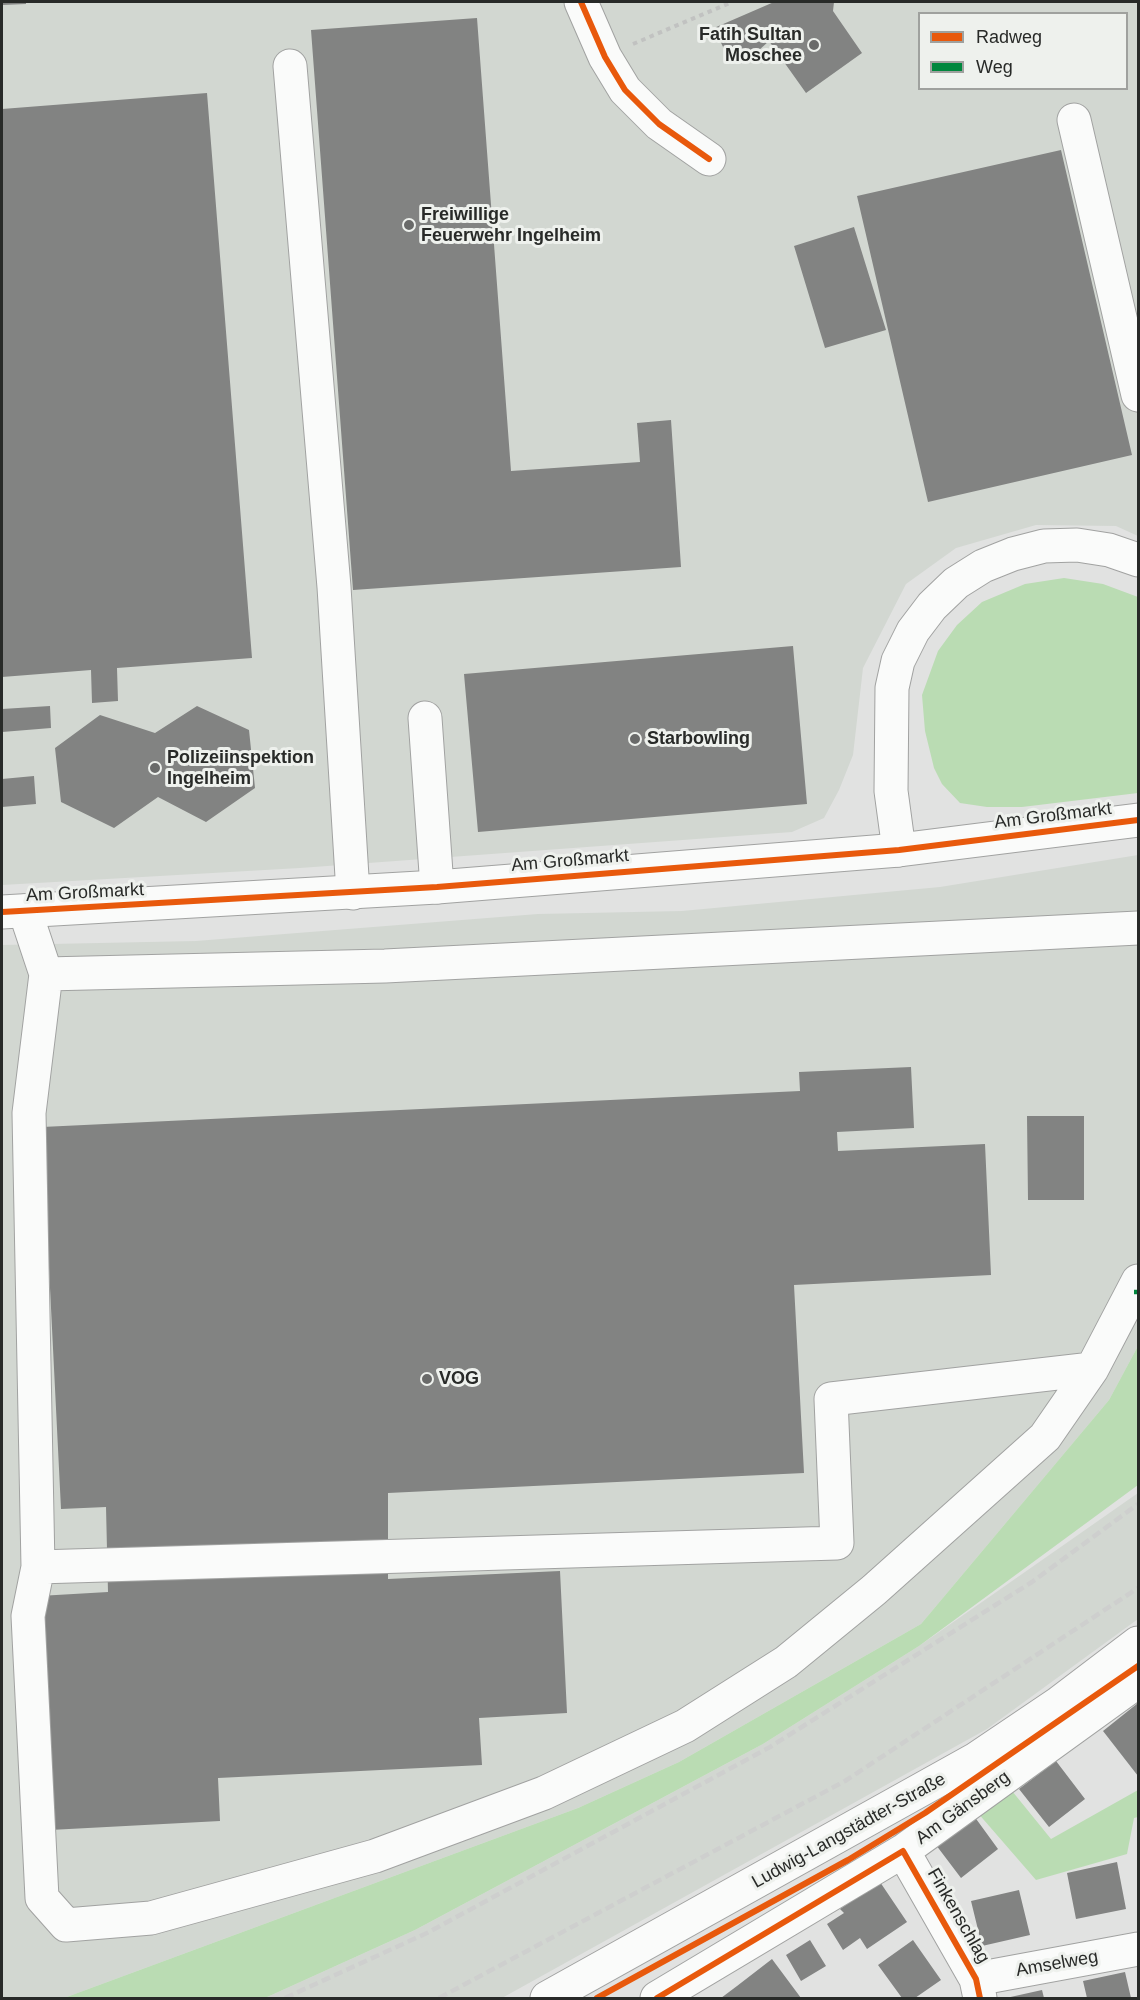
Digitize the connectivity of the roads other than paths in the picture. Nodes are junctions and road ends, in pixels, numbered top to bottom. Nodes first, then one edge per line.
1 (580, 2) edge
2 (290, 66) dead end
3 (1074, 120) dead end
4 (709, 159) dead end
5 (1138, 395) edge
6 (1138, 560) edge
7 (426, 718) dead end
8 (1138, 820) edge
9 (899, 850) junction
10 (437, 887) junction
11 (353, 893) junction
12 (14, 912) edge
13 (1138, 928) edge
14 (46, 974) junction
15 (1138, 1281) edge
16 (1092, 1369) junction
17 (38, 1567) junction
18 (1138, 1643) edge
19 (1138, 1681) edge
20 (903, 1851) junction
21 (1138, 1949) edge
22 (978, 1989) edge
23 (547, 1998) edge
24 (657, 1998) edge

1 - 4 main road
2 - 11 main road
3 - 5 main road
6 - 9 main road
7 - 10 main road
8 - 9 main road, Am Großmarkt
9 - 10 main road, Am Großmarkt
10 - 11 main road, Am Großmarkt
11 - 12 main road, Am Großmarkt
12 - 14 main road
13 - 14 main road
14 - 17 main road
15 - 16 main road
16 - 17 main road
16 - 17 main road
18 - 23 main road, Ludwig-Langstädter-Straße
19 - 20 main road, Am Gänsberg
20 - 22 main road, Finkenschlag
20 - 24 main road, Am Gänsberg
21 - 22 main road, Amselweg

